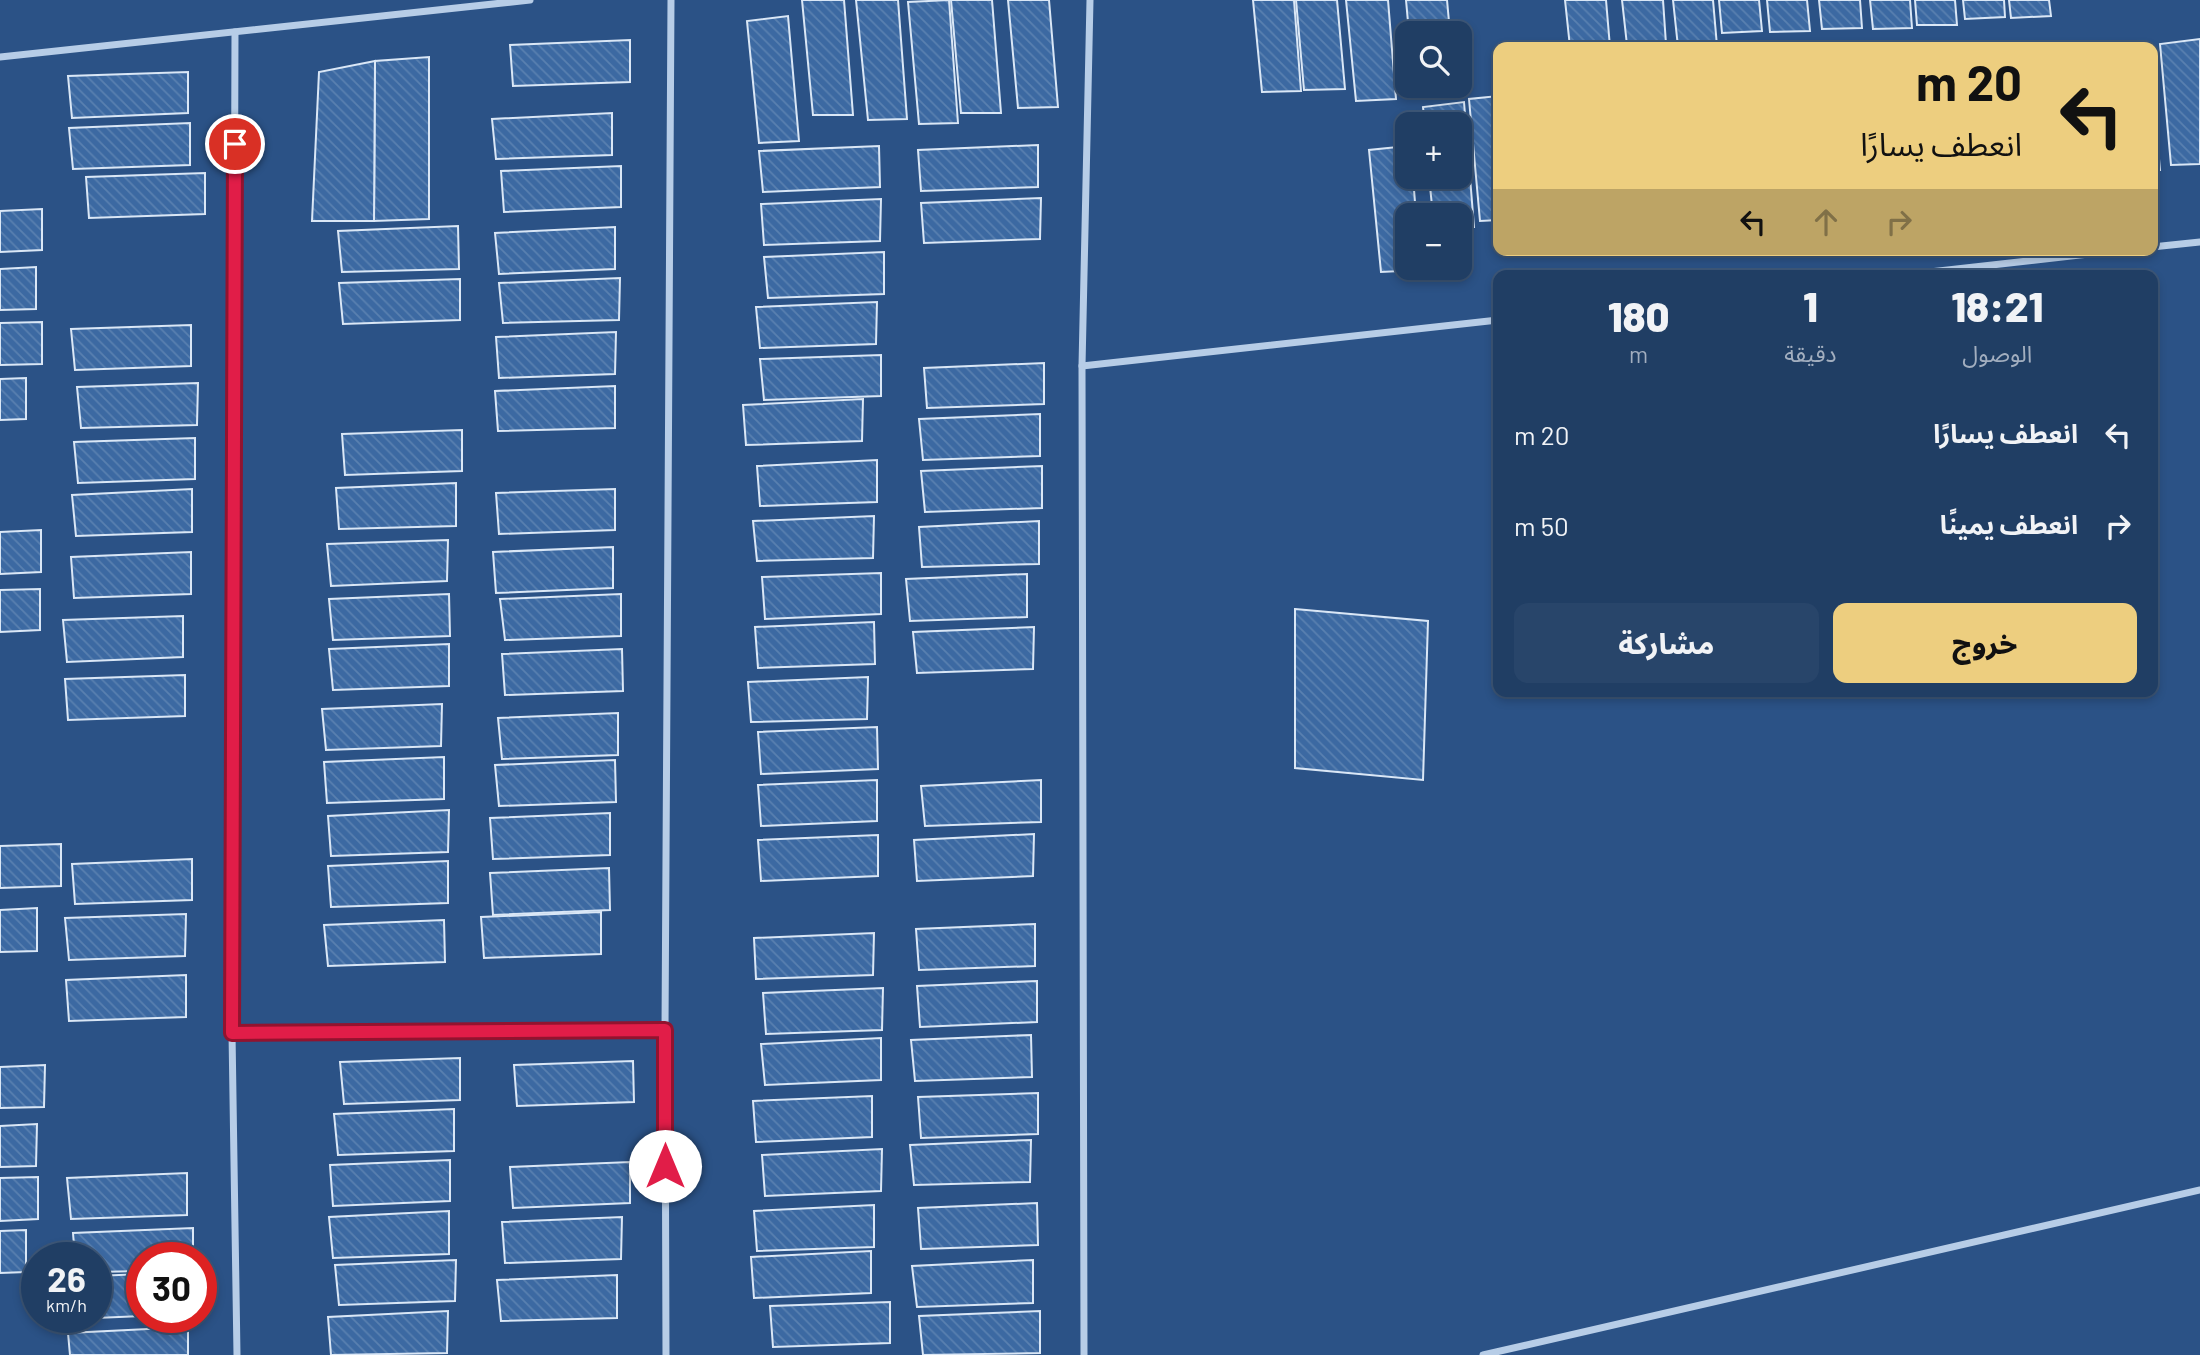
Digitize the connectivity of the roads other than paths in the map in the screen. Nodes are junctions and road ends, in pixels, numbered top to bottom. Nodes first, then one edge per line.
1 (530, 0) edge
2 (671, 0) edge
3 (1090, 0) edge
4 (235, 32) junction
5 (0, 57) edge
6 (2200, 242) edge
7 (2158, 246) edge
8 (2071, 256) edge
9 (1947, 270) edge
10 (1493, 321) edge
11 (1082, 366) junction
12 (665, 1030) junction
13 (232, 1033) junction
14 (2200, 1190) edge
15 (237, 1355) edge
16 (666, 1355) edge
17 (1084, 1355) edge
18 (1483, 1355) edge

1 - 4 street
2 - 12 street
3 - 11 street
4 - 5 street
4 - 13 street
6 - 7 street
8 - 9 street
10 - 11 street
11 - 17 street
12 - 13 street
12 - 16 street
13 - 15 street
14 - 18 street

